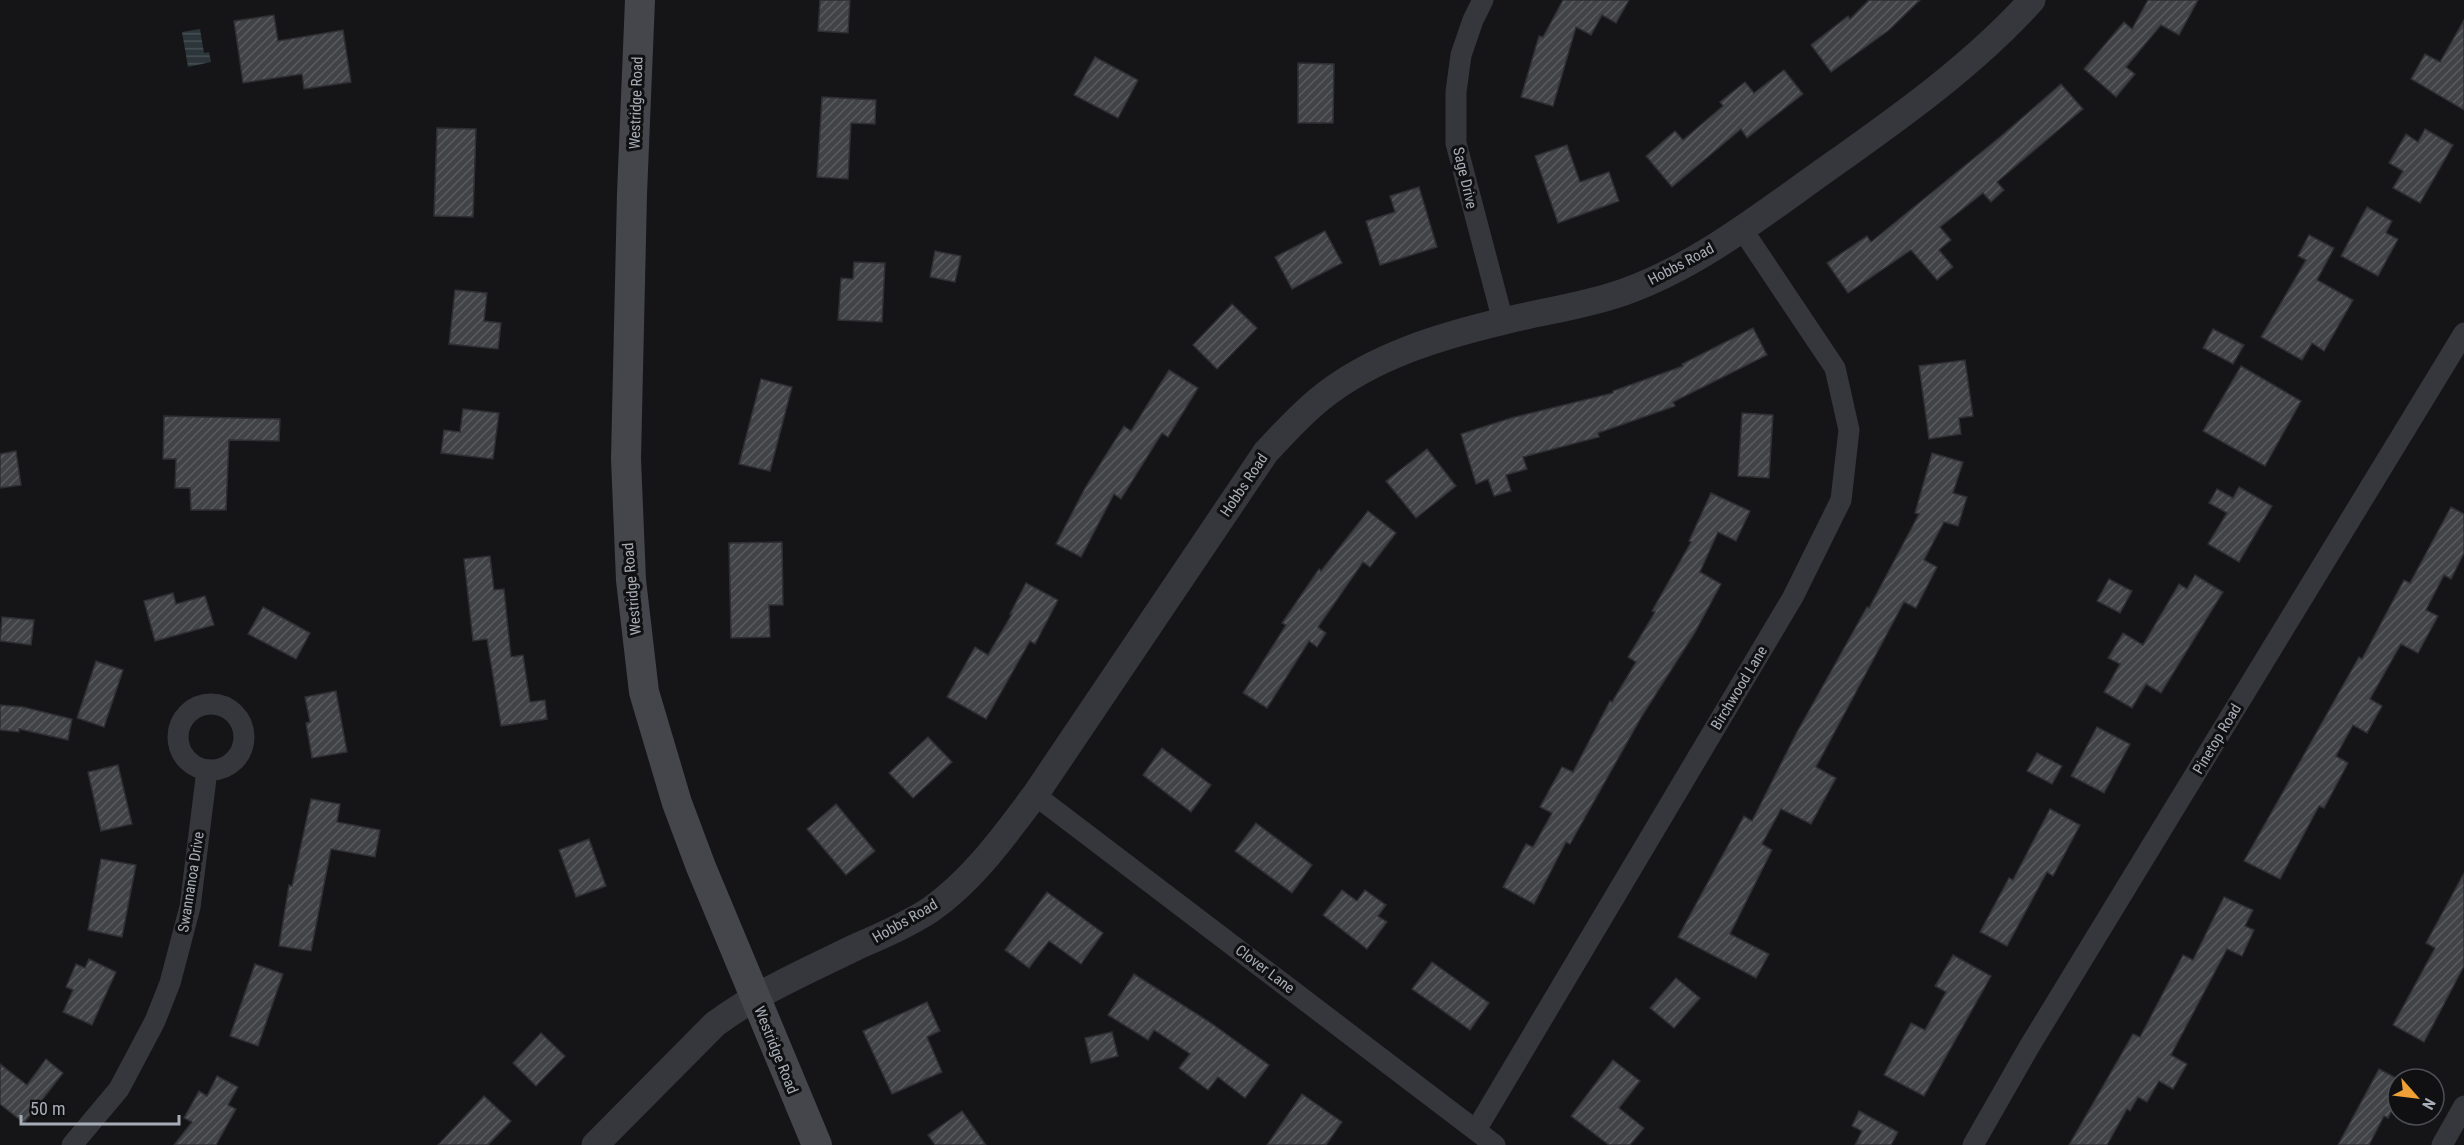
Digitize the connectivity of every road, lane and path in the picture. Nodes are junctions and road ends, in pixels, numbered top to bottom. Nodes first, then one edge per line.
1 (640, 0) edge
2 (1483, 0) edge
3 (2032, 0) edge
4 (1742, 229) junction
5 (1503, 321) junction
6 (2464, 333) edge
7 (207, 770) dead end
8 (1035, 795) junction
9 (755, 999) junction
10 (2464, 1106) edge
11 (1476, 1130) junction
12 (72, 1145) edge
13 (595, 1145) edge
14 (817, 1145) edge
15 (1495, 1145) edge
16 (1973, 1145) edge
17 (2442, 1145) edge

1 - 9 main road, Westridge Road
2 - 5 street, Sage Drive
3 - 4 street, Hobbs Road
4 - 5 street, Hobbs Road
4 - 11 street, Birchwood Lane
5 - 8 street, Hobbs Road
6 - 16 street, Pinetop Road
7 - 12 street, Swannanoa Drive
8 - 9 street, Hobbs Road
8 - 11 street, Clover Lane
9 - 13 street, Hobbs Road
9 - 14 main road, Westridge Road
10 - 17 street
11 - 15 street, Clover Lane

